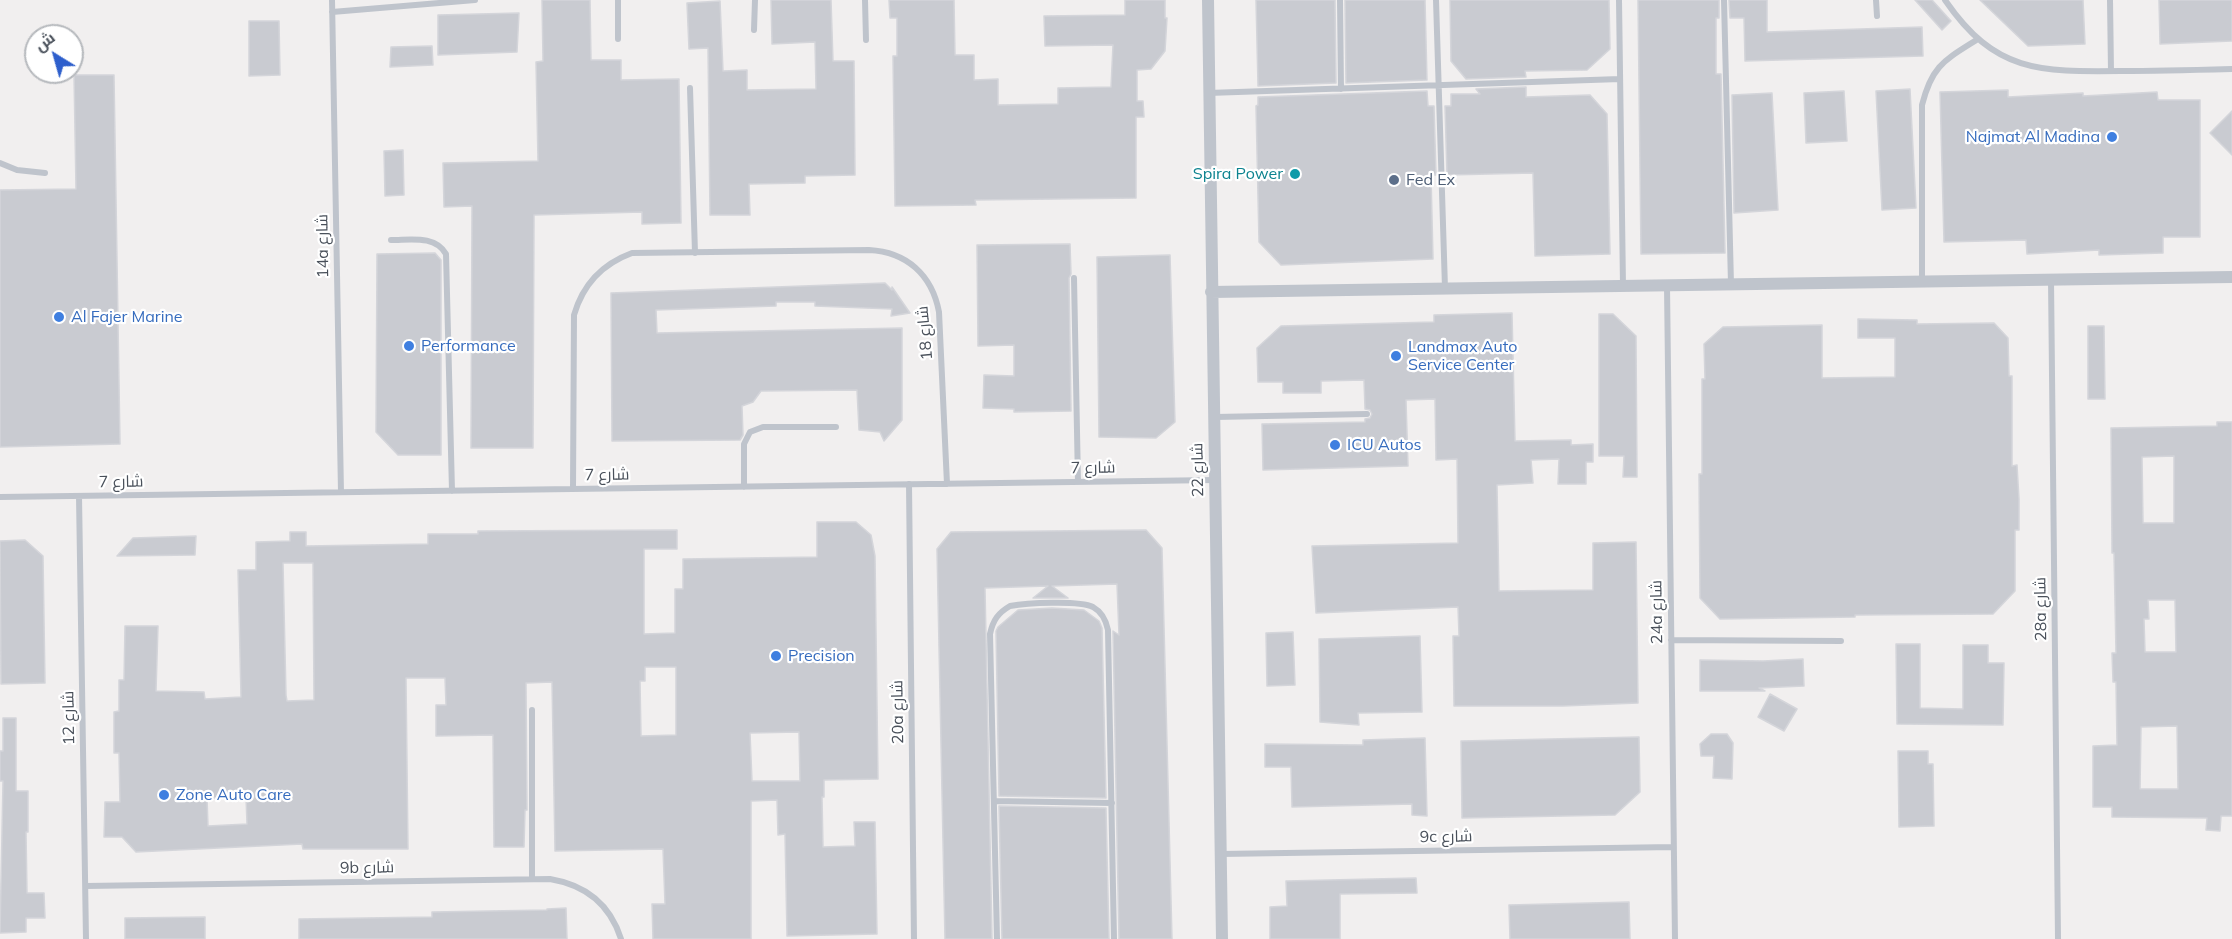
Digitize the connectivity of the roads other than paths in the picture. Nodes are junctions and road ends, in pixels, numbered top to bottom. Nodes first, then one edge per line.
1 (332, 0) edge
2 (459, 0) edge
3 (475, 0) edge
4 (618, 0) edge
5 (755, 0) edge
6 (865, 0) edge
7 (1208, 0) edge
8 (1340, 0) edge
9 (1436, 0) edge
10 (1619, 0) edge
11 (1724, 0) edge
12 (1876, 0) edge
13 (1945, 0) edge
14 (2110, 0) edge
15 (332, 12) junction
16 (1877, 16) dead end
17 (754, 30) dead end
18 (618, 39) dead end
19 (1978, 39) junction
20 (866, 40) dead end
21 (2232, 69) edge
22 (2111, 71) junction
23 (1620, 80) junction
24 (1438, 85) junction
25 (690, 88) dead end
26 (1341, 88) junction
27 (1208, 93) junction
28 (0, 163) edge
29 (45, 173) dead end
30 (391, 240) dead end
31 (695, 252) junction
32 (2232, 277) edge
33 (1074, 278) dead end
34 (2051, 280) junction
35 (1922, 281) junction
36 (1731, 284) junction
37 (1667, 285) junction
38 (1623, 286) junction
39 (1445, 288) junction
40 (1211, 292) junction
41 (1367, 414) dead end
42 (1214, 417) junction
43 (836, 427) dead end
44 (1215, 480) junction
45 (1078, 482) junction
46 (909, 484) junction
47 (947, 484) junction
48 (744, 487) junction
49 (573, 489) junction
50 (452, 491) junction
51 (341, 492) junction
52 (79, 496) junction
53 (0, 497) edge
54 (1671, 640) junction
55 (1841, 641) dead end
56 (532, 710) dead end
57 (994, 801) junction
58 (1112, 802) junction
59 (1673, 847) junction
60 (1220, 854) junction
61 (532, 879) junction
62 (86, 886) junction
63 (87, 939) edge
64 (621, 939) edge
65 (914, 939) edge
66 (998, 939) edge
67 (1114, 939) edge
68 (1222, 939) edge
69 (1675, 939) edge
70 (2058, 939) edge

1 - 15 lane, 14a شارع
2 - 3 lane
2 - 15 lane
4 - 18 lane
5 - 17 lane
6 - 20 lane
7 - 27 street, شارع 22
8 - 26 lane
9 - 24 lane
10 - 23 lane
11 - 36 lane
12 - 16 lane
13 - 19 lane
14 - 22 lane
15 - 51 lane, 14a شارع
19 - 22 lane
19 - 35 lane
21 - 22 lane
23 - 24 lane
23 - 38 lane
24 - 26 lane
24 - 39 lane
25 - 31 lane
26 - 27 lane
27 - 40 street, شارع 22
28 - 29 lane
30 - 50 lane
31 - 47 lane, شارع 18
31 - 49 lane, شارع 18
32 - 34 street
33 - 45 lane
34 - 35 street
34 - 70 lane, 28a شارع
35 - 36 street
36 - 37 street
37 - 38 street
37 - 54 lane, 24a شارع
38 - 39 street
39 - 40 street
40 - 42 street, شارع 22
41 - 42 lane
42 - 44 street, شارع 22
43 - 48 lane
44 - 45 lane, شارع 7
44 - 60 street, شارع 22
45 - 47 lane, شارع 7
46 - 47 lane, شارع 7
46 - 48 lane, شارع 7
46 - 65 lane, 20a شارع
48 - 49 lane, شارع 7
49 - 50 lane, شارع 7
50 - 51 lane, شارع 7
51 - 52 lane, شارع 7
52 - 53 lane, شارع 7
52 - 62 lane, شارع 12
54 - 55 lane
54 - 59 lane, 24a شارع
56 - 61 lane
57 - 58 lane
57 - 58 lane
57 - 66 lane
58 - 67 lane
59 - 60 lane, 9c شارع
59 - 69 lane, 24a شارع
60 - 68 street, شارع 22
61 - 62 lane, 9b شارع
61 - 64 lane, 9b شارع
62 - 63 lane, شارع 12

